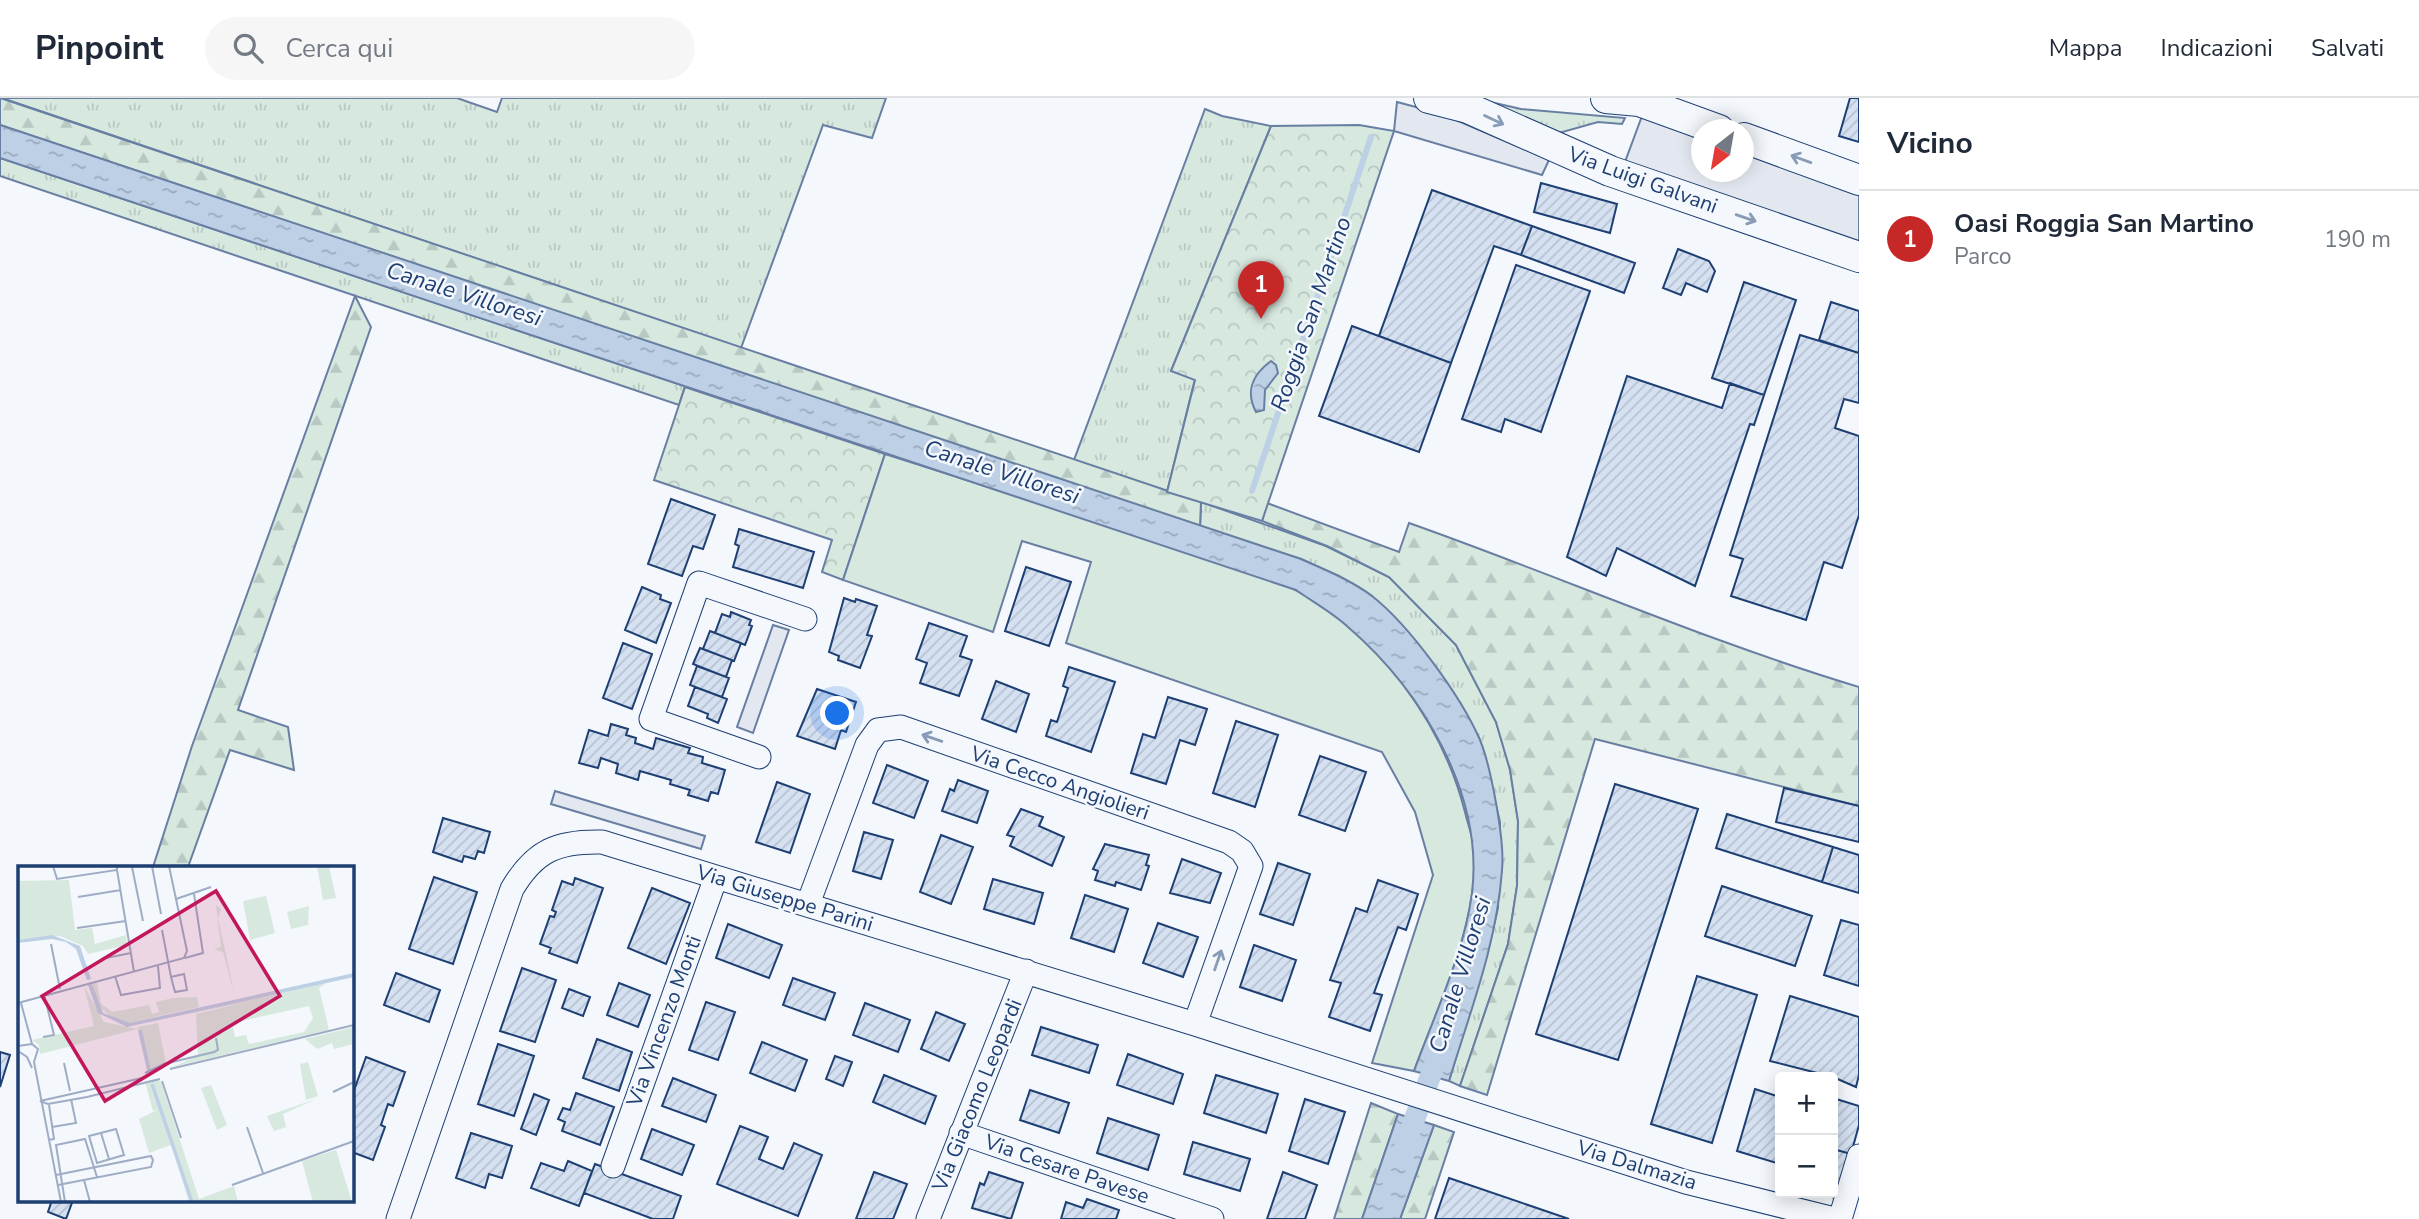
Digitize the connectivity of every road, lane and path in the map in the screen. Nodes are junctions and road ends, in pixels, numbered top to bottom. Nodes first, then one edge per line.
1 (1429, 98) edge
2 (1606, 98) edge
3 (1691, 120) edge
4 (1754, 142) edge
5 (1859, 180) edge
6 (1859, 257) edge
7 (805, 619) dead end
8 (759, 757) dead end
9 (716, 877) junction
10 (808, 904) junction
11 (1026, 971) junction
12 (1195, 1024) junction
13 (1406, 1092) joint
14 (961, 1133) junction
15 (1859, 1156) edge
16 (613, 1166) dead end
17 (398, 1219) edge
18 (928, 1219) edge
19 (1212, 1219) edge
20 (1834, 1219) edge
21 (1840, 1219) edge

1 -> 6 main road, Via Luigi Galvani
2 - 3 main road
5 -> 4 main road
7 - 8 street
9 - 10 street, Via Giuseppe Parini
9 - 16 street, Via Vincenzo Monti
9 - 17 street, Via Giuseppe Parini
10 - 11 street, Via Giuseppe Parini
12 -> 10 street, Via Cecco Angiolieri
11 - 12 street, Via Giuseppe Parini
11 - 14 street, Via Giacomo Leopardi
12 - 13 street, Via Giuseppe Parini
13 - 20 street, Via Dalmazia
14 - 18 street, Via Giacomo Leopardi
14 - 19 street, Via Cesare Pavese
15 - 21 street

